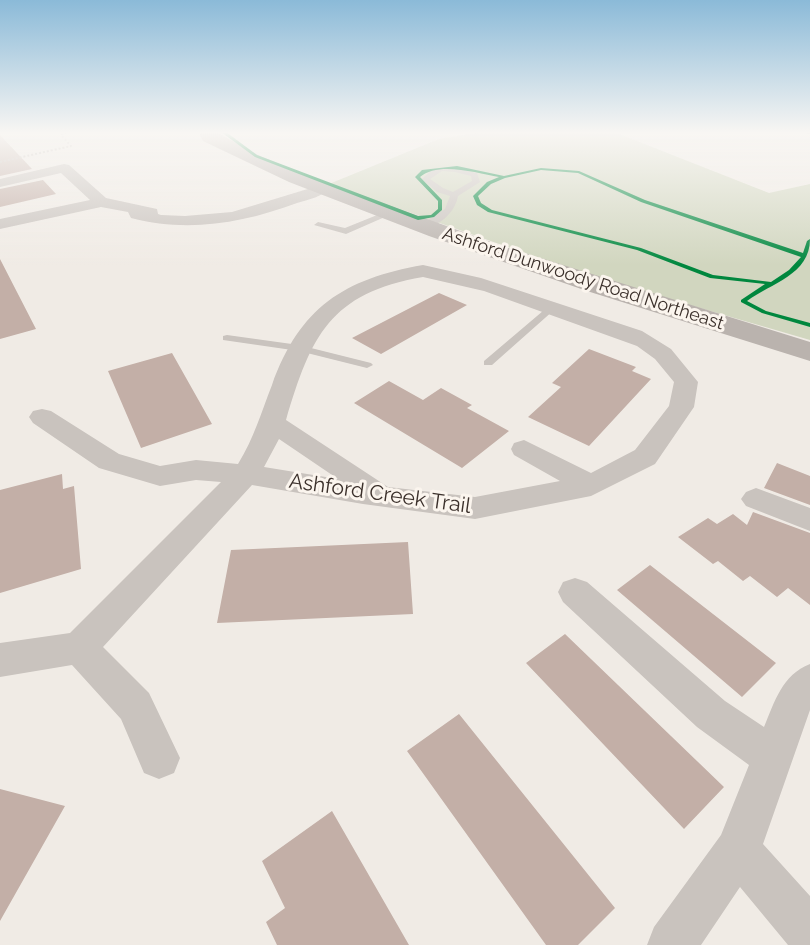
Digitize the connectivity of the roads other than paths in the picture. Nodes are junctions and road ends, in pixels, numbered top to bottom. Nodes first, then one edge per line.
1 (29, 176) edge
2 (73, 176) edge
3 (292, 176) edge
4 (428, 176) edge
5 (474, 176) edge
6 (0, 183) edge
7 (324, 188) junction
8 (454, 195) junction
9 (101, 202) junction
10 (388, 213) junction
11 (0, 224) edge
12 (318, 225) dead end
13 (424, 226) junction
14 (585, 282) junction
15 (554, 309) junction
16 (227, 338) dead end
17 (299, 348) junction
18 (810, 352) edge
19 (488, 363) dead end
20 (367, 365) dead end
21 (42, 417) dead end
22 (273, 423) junction
23 (524, 449) dead end
24 (246, 474) junction
25 (591, 486) junction
26 (385, 497) junction
27 (756, 499) dead end
28 (810, 520) edge
29 (575, 592) dead end
30 (79, 648) junction
31 (0, 660) edge
32 (810, 681) edge
33 (772, 757) junction
34 (159, 758) dead end
35 (738, 850) junction
36 (810, 933) edge
37 (672, 945) edge

1 - 6 street
2 - 9 street
3 - 7 main road, Ashford Dunwoody Road Northeast
4 - 8 lane
5 - 8 lane
7 - 9 street
7 - 10 main road, Ashford Dunwoody Road Northeast
8 - 13 lane
9 - 11 street
10 - 12 lane
10 - 13 main road, Ashford Dunwoody Road Northeast
13 - 14 main road, Ashford Dunwoody Road Northeast
14 - 15 street
14 - 18 main road, Ashford Dunwoody Road Northeast
15 - 17 street, Ashford Creek Trail
15 - 19 lane
15 - 25 street, Ashford Creek Trail
16 - 17 lane
17 - 20 lane
17 - 22 street, Ashford Creek Trail
21 - 24 street, Ashford Creek Trail
22 - 24 street, Ashford Creek Trail
22 - 26 street
23 - 25 street
24 - 26 street, Ashford Creek Trail
24 - 30 street, Ashford Creek Trail
25 - 26 street, Ashford Creek Trail
27 - 28 street
29 - 33 street
30 - 31 street
30 - 34 street
32 - 33 street
33 - 35 street
35 - 36 street
35 - 37 street

